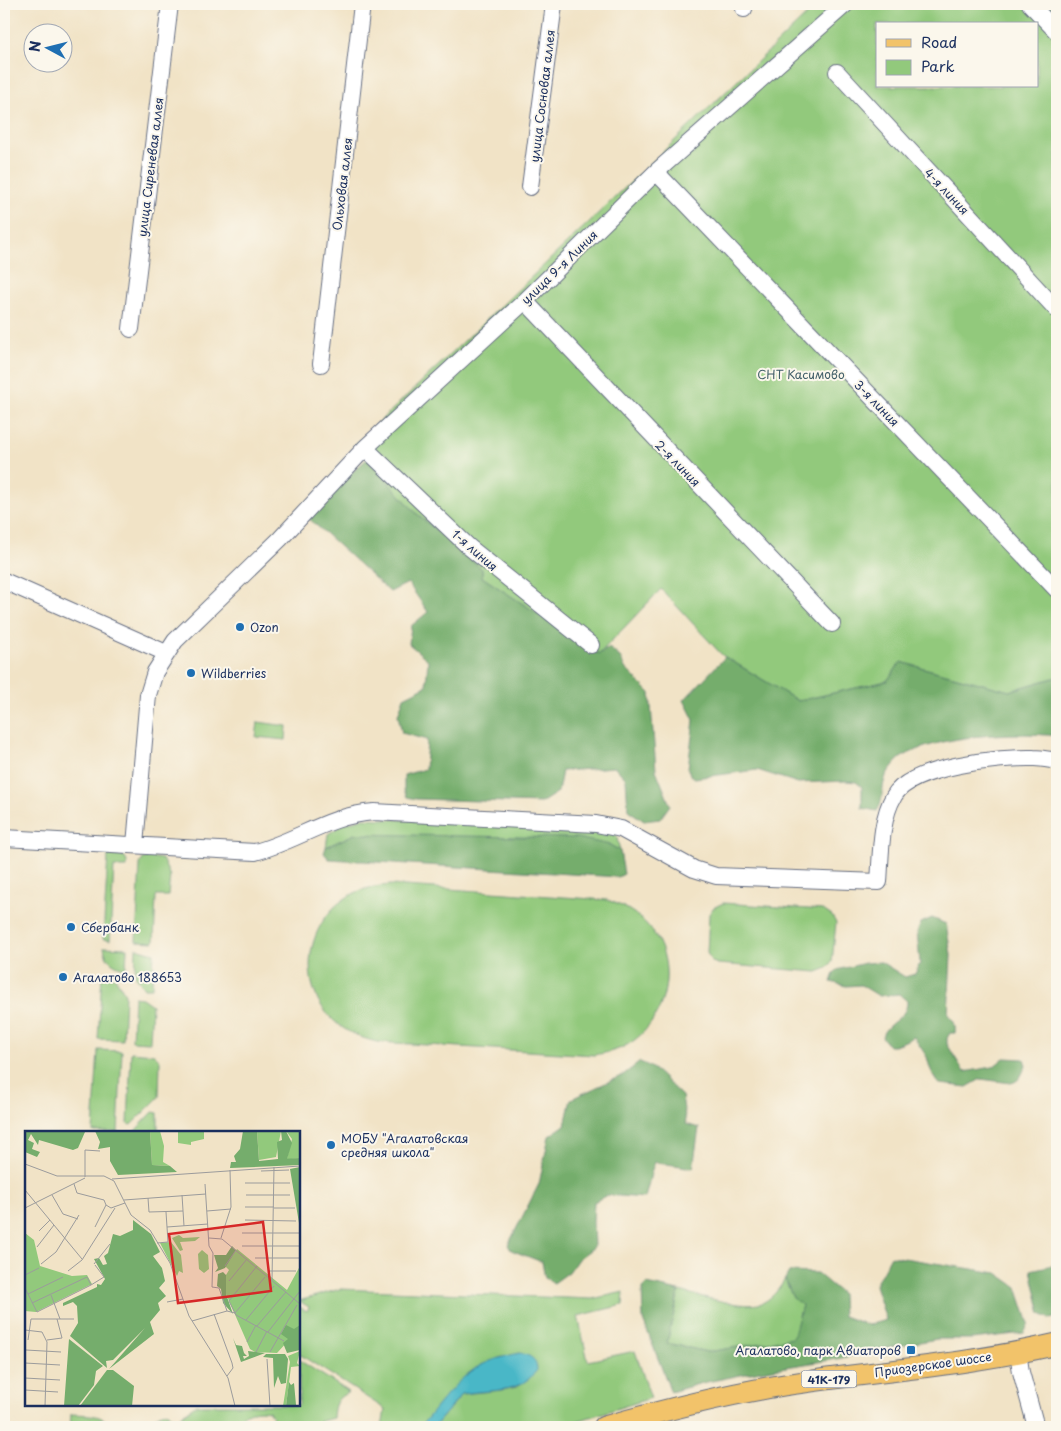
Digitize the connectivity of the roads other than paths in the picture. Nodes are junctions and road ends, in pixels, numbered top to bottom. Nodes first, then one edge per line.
1 (170, 4) edge
2 (362, 4) edge
3 (554, 4) edge
4 (846, 4) edge
5 (1030, 4) edge
6 (1057, 32) edge
7 (836, 72) dead end
8 (656, 172) junction
9 (530, 187) dead end
10 (525, 301) junction
11 (1057, 310) edge
12 (131, 329) dead end
13 (321, 364) dead end
14 (365, 448) junction
15 (4, 581) edge
16 (1057, 590) edge
17 (832, 624) dead end
18 (591, 645) dead end
19 (166, 653) junction
20 (1057, 760) edge
21 (4, 838) edge
22 (135, 845) junction
23 (1057, 1344) edge
24 (1018, 1352) junction
25 (604, 1427) edge
26 (1036, 1427) edge

1 - 12 street, улица Сиреневая аллея
2 - 13 street, Ольховая аллея
3 - 9 street, улица Сосновая аллея
4 - 8 street, улица 9-я Линия
5 - 6 street
7 - 11 street, 4-я линия
8 - 10 street, улица 9-я Линия
8 - 16 street, 3-я линия
10 - 14 street, улица 9-я Линия
10 - 17 street, 2-я линия
14 - 18 street, 1-я линия
14 - 19 street, улица 9-я Линия
15 - 19 street
19 - 22 street, улица 9-я Линия
20 - 22 street
21 - 22 street
23 - 24 main road, Приозерское шоссе / 41К-179
24 - 25 main road, Приозерское шоссе / 41К-179
24 - 26 street

